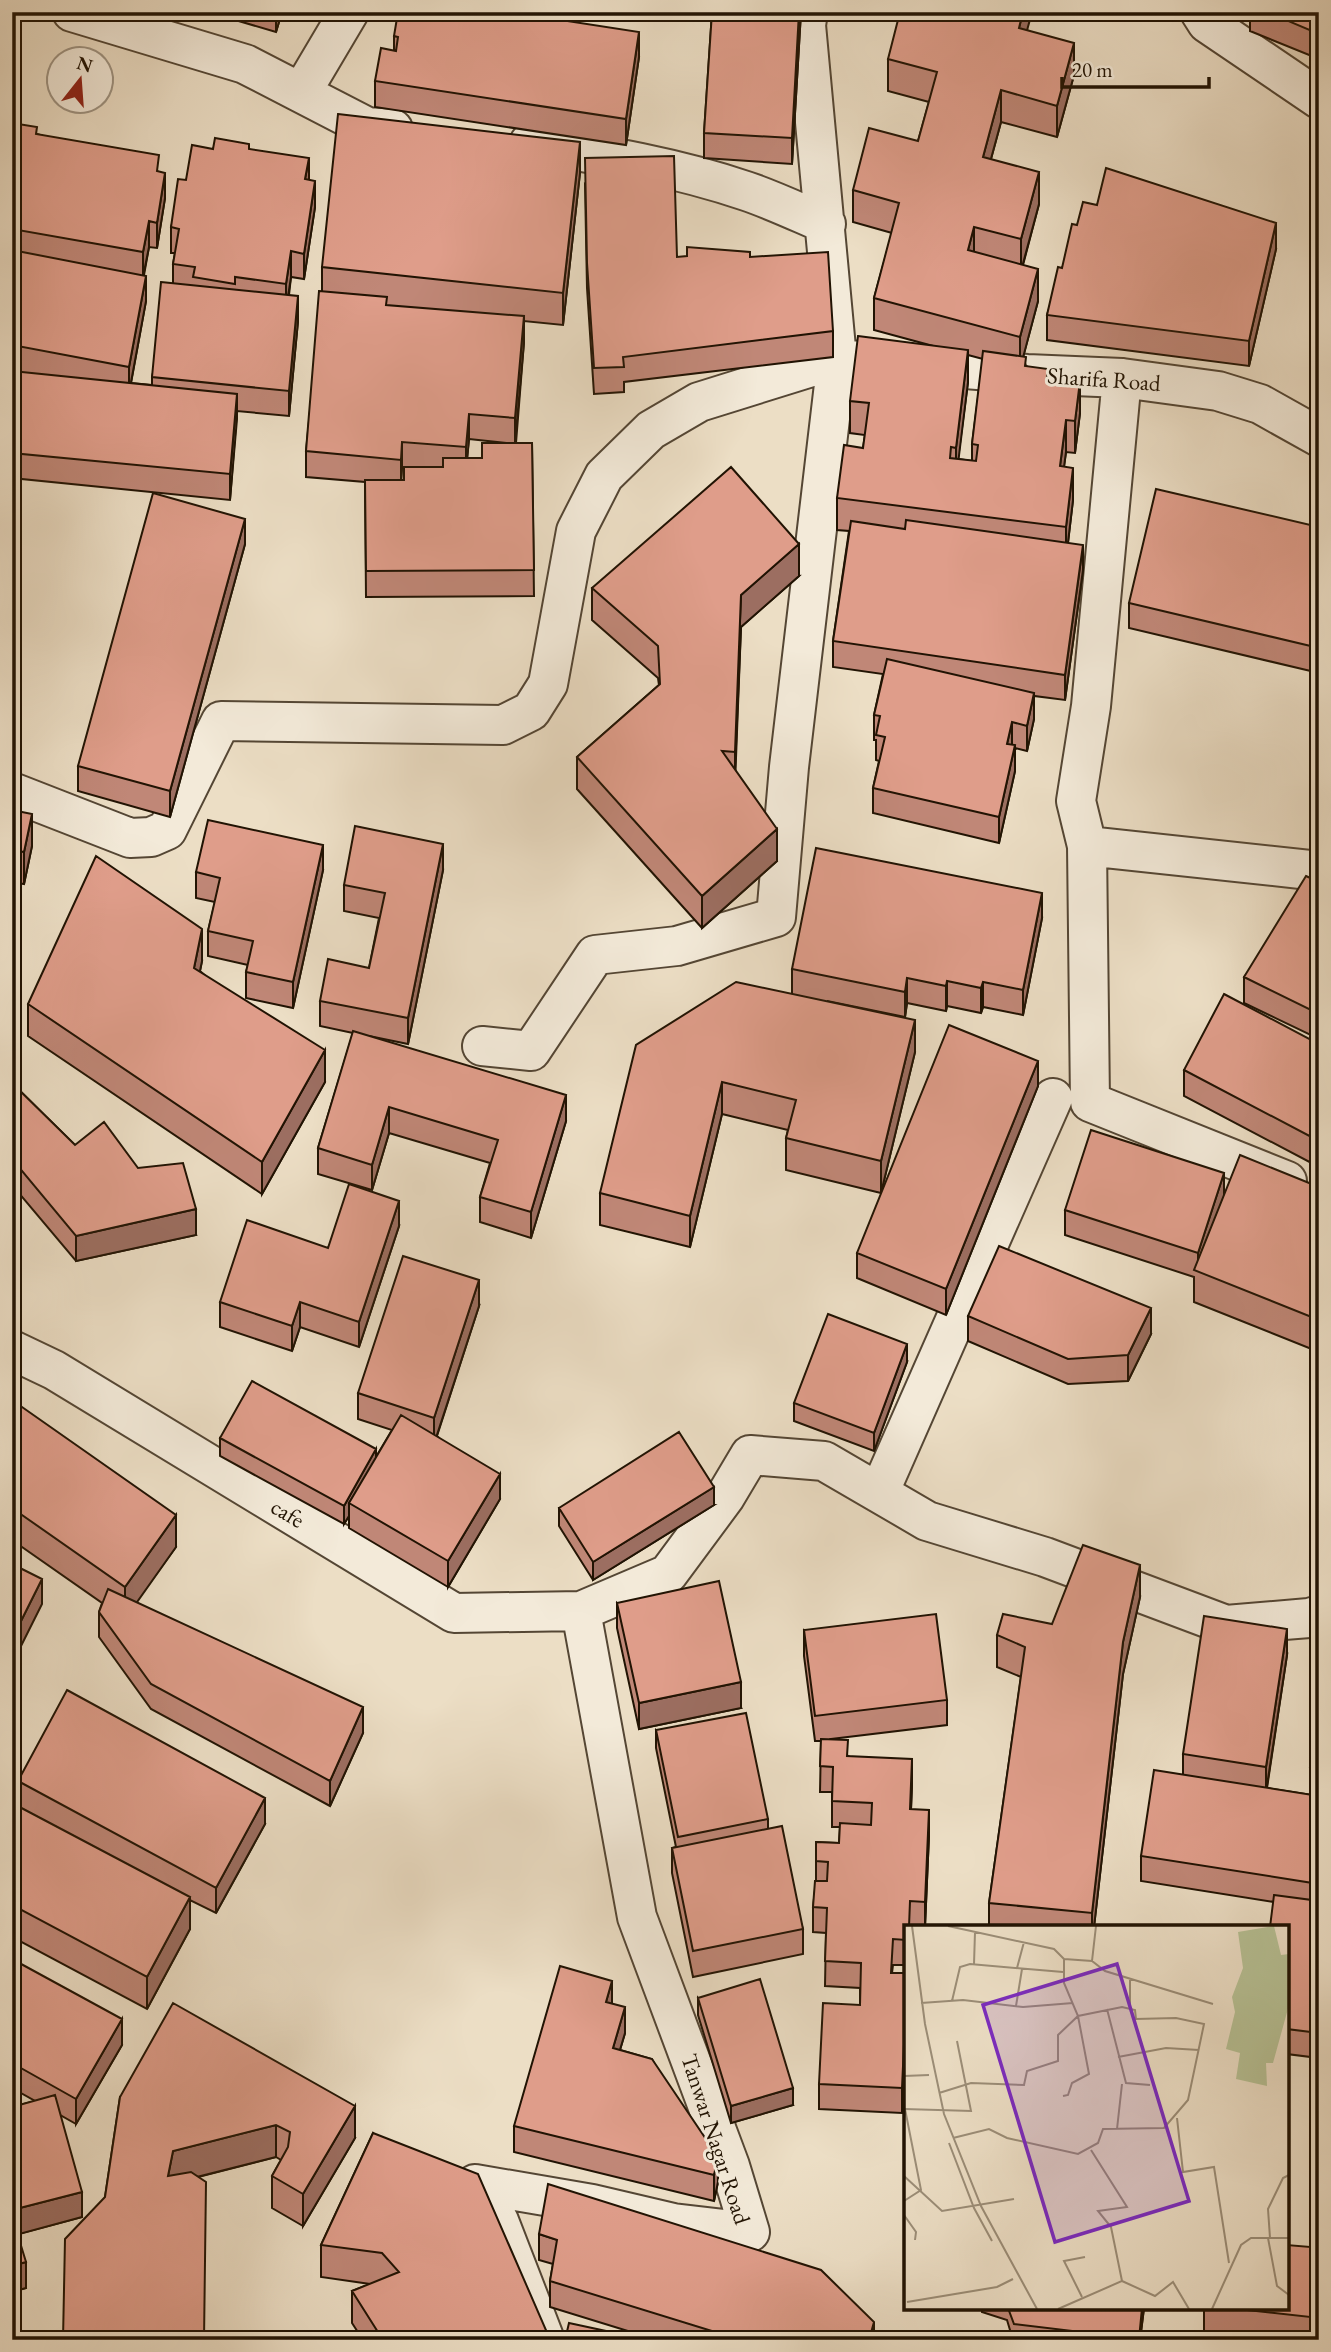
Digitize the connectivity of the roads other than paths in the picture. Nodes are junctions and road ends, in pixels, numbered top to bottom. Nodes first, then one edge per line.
1 (72, 12) edge
2 (349, 12) edge
3 (808, 12) edge
4 (1199, 12) edge
5 (301, 93) junction
6 (1319, 99) edge
7 (421, 131) edge
8 (500, 139) edge
9 (826, 224) junction
10 (837, 359) junction
11 (1122, 378) junction
12 (1319, 437) edge
13 (12, 792) edge
14 (1087, 846) junction
15 (1319, 872) edge
16 (482, 1046) dead end
17 (1053, 1098) dead end
18 (1302, 1187) edge
19 (12, 1350) edge
20 (879, 1493) junction
21 (581, 1611) junction
22 (1319, 1615) edge
23 (545, 2340) edge

1 - 5 street
2 - 5 street
3 - 9 street
4 - 6 street
5 - 7 street
8 - 9 street
9 - 10 street
10 - 11 street, Sharifa Road
10 - 13 street
10 - 16 street
11 - 12 street, Sharifa Road
11 - 14 street
14 - 15 street
14 - 18 street
17 - 20 street
19 - 21 street, cafe
20 - 21 street
20 - 22 street
21 - 23 street, Tanwar Nagar Road

